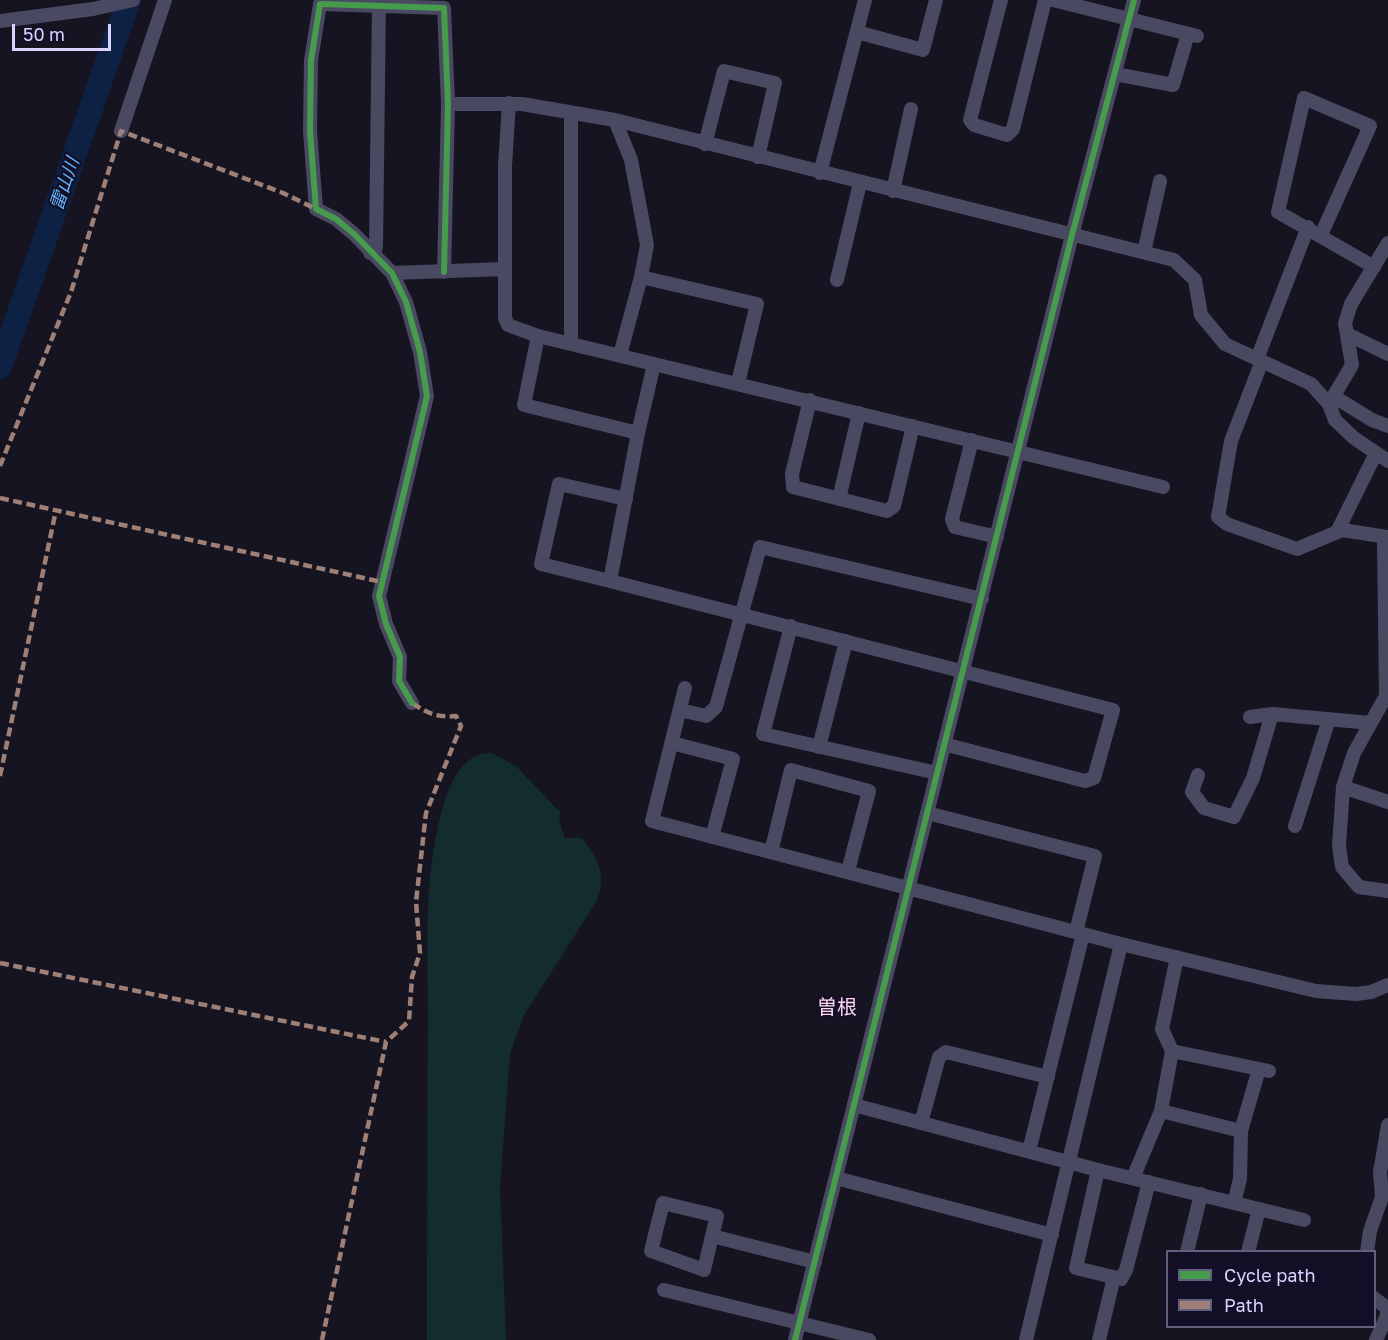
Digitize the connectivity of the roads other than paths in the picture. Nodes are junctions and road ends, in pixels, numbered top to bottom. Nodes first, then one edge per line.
1 (133, 0) edge
2 (165, 0) edge
3 (865, 0) edge
4 (936, 0) edge
5 (1001, 0) edge
6 (1045, 0) edge
7 (1053, 0) edge
8 (1134, 0) edge
9 (379, 2) edge
10 (97, 5) edge
11 (1130, 18) junction
12 (0, 21) edge
13 (856, 32) junction
14 (1115, 74) junction
15 (509, 103) junction
16 (448, 104) junction
17 (911, 109) dead end
18 (571, 112) junction
19 (615, 120) junction
20 (121, 131) dead end
21 (705, 144) junction
22 (758, 157) junction
23 (820, 173) junction
24 (1160, 181) dead end
25 (860, 183) junction
26 (893, 191) junction
27 (1308, 228) junction
28 (1072, 235) junction
29 (1321, 235) junction
30 (1387, 248) edge
31 (1144, 252) junction
32 (370, 253) junction
33 (1374, 267) junction
34 (505, 269) junction
35 (444, 272) junction
36 (392, 273) junction
37 (641, 277) junction
38 (837, 280) dead end
39 (1347, 334) junction
40 (538, 336) junction
41 (571, 344) junction
42 (1388, 354) edge
43 (620, 355) junction
44 (1260, 360) junction
45 (654, 364) junction
46 (738, 383) junction
47 (810, 400) junction
48 (1331, 400) junction
49 (859, 412) junction
50 (913, 426) junction
51 (1388, 426) edge
52 (639, 433) junction
53 (972, 440) junction
54 (1018, 452) junction
55 (1382, 457) edge
56 (1163, 487) dead end
57 (626, 499) junction
58 (839, 499) junction
59 (1337, 532) junction
60 (997, 537) junction
61 (1386, 538) edge
62 (610, 581) junction
63 (982, 598) junction
64 (741, 613) junction
65 (791, 626) junction
66 (846, 641) junction
67 (1388, 668) edge
68 (963, 672) junction
69 (685, 688) dead end
70 (412, 703) dead end
71 (1385, 703) edge
72 (680, 710) junction
73 (1272, 714) junction
74 (1250, 717) dead end
75 (1329, 719) junction
76 (1371, 723) junction
77 (672, 742) junction
78 (945, 744) junction
79 (819, 747) junction
80 (937, 773) junction
81 (1198, 775) dead end
82 (1343, 788) junction
83 (1388, 802) edge
84 (927, 813) junction
85 (1295, 826) dead end
86 (712, 837) junction
87 (771, 852) junction
88 (848, 871) junction
89 (908, 887) junction
90 (1388, 891) edge
91 (1080, 933) junction
92 (1121, 944) junction
93 (1177, 957) junction
94 (1388, 985) edge
95 (1172, 1051) junction
96 (1048, 1077) junction
97 (854, 1105) junction
98 (1161, 1111) junction
99 (921, 1123) junction
100 (1388, 1125) edge
101 (1241, 1131) junction
102 (1029, 1151) junction
103 (1068, 1162) junction
104 (1098, 1170) junction
105 (836, 1178) junction
106 (1133, 1178) junction
107 (1149, 1182) junction
108 (1201, 1194) junction
109 (1234, 1203) junction
110 (1259, 1209) junction
111 (1304, 1220) dead end
112 (1052, 1235) junction
113 (712, 1236) junction
114 (1187, 1250) edge
115 (1248, 1250) edge
116 (1367, 1250) edge
117 (815, 1262) junction
118 (1114, 1277) junction
119 (664, 1290) dead end
120 (1387, 1309) edge
121 (800, 1323) junction
122 (795, 1340) edge
123 (869, 1340) edge
124 (1026, 1340) edge
125 (1099, 1340) edge
126 (1376, 1340) edge

1 - 10 street
2 - 20 street
3 - 13 street
4 - 13 street
5 - 6 street
7 - 11 street
8 - 11 street
9 - 16 street
9 - 32 street
9 - 32 street
10 - 12 street
11 - 14 street
11 - 14 street
13 - 23 street
14 - 28 street
15 - 16 street
15 - 18 street
15 - 34 street
16 - 35 street
17 - 26 street
18 - 19 street
18 - 41 street
19 - 21 street
19 - 37 street
21 - 22 street
21 - 22 street
22 - 23 street
23 - 25 street
24 - 31 street
25 - 26 street
25 - 38 street
26 - 28 street
27 - 29 street
27 - 29 street
27 - 44 street
28 - 31 street
28 - 54 street
29 - 33 street
30 - 33 street
31 - 44 street
32 - 36 street
33 - 39 street
34 - 35 street
34 - 40 street
35 - 36 street
36 - 70 street
37 - 43 street
37 - 46 street
39 - 42 street
39 - 48 street
40 - 41 street
40 - 52 street
41 - 43 street
43 - 45 street
44 - 48 street
44 - 59 street
45 - 46 street
45 - 52 street
46 - 47 street
47 - 49 street
47 - 58 street
48 - 51 street
48 - 55 street
49 - 50 street
49 - 58 street
50 - 53 street
50 - 58 street
52 - 57 street
53 - 54 street
53 - 60 street
54 - 56 street
54 - 60 street
55 - 59 street
57 - 62 street
57 - 62 street
59 - 61 street
60 - 63 street
61 - 67 street
62 - 64 street
63 - 64 street
63 - 68 street
64 - 65 street
64 - 72 street
65 - 66 street
65 - 79 street
66 - 68 street
66 - 79 street
67 - 71 street
68 - 78 street
68 - 78 street
69 - 72 street
71 - 76 street
72 - 77 street
73 - 74 street
73 - 75 street
73 - 81 street
75 - 76 street
75 - 85 street
76 - 82 street
77 - 86 street
77 - 86 street
78 - 80 street
79 - 80 street
80 - 84 street
82 - 83 street
82 - 90 street
84 - 89 street
84 - 91 street
86 - 87 street
87 - 88 street
87 - 88 street
88 - 89 street
89 - 91 street
89 - 97 street
91 - 92 street
91 - 96 street
92 - 93 street
92 - 103 street
93 - 94 street
93 - 95 street
95 - 98 street
95 - 101 street
96 - 99 street
96 - 102 street
97 - 99 street
97 - 105 street
98 - 101 street
98 - 106 street
99 - 102 street
100 - 116 street
101 - 109 street
102 - 103 street
103 - 104 street
103 - 112 street
104 - 106 street
104 - 118 street
105 - 112 street
105 - 117 street
106 - 107 street
107 - 108 street
107 - 118 street
108 - 109 street
108 - 114 street
109 - 110 street
110 - 111 street
110 - 115 street
112 - 124 street
113 - 113 street
113 - 117 street
117 - 121 street
118 - 125 street
119 - 121 street
120 - 126 street
121 - 122 street
121 - 123 street

